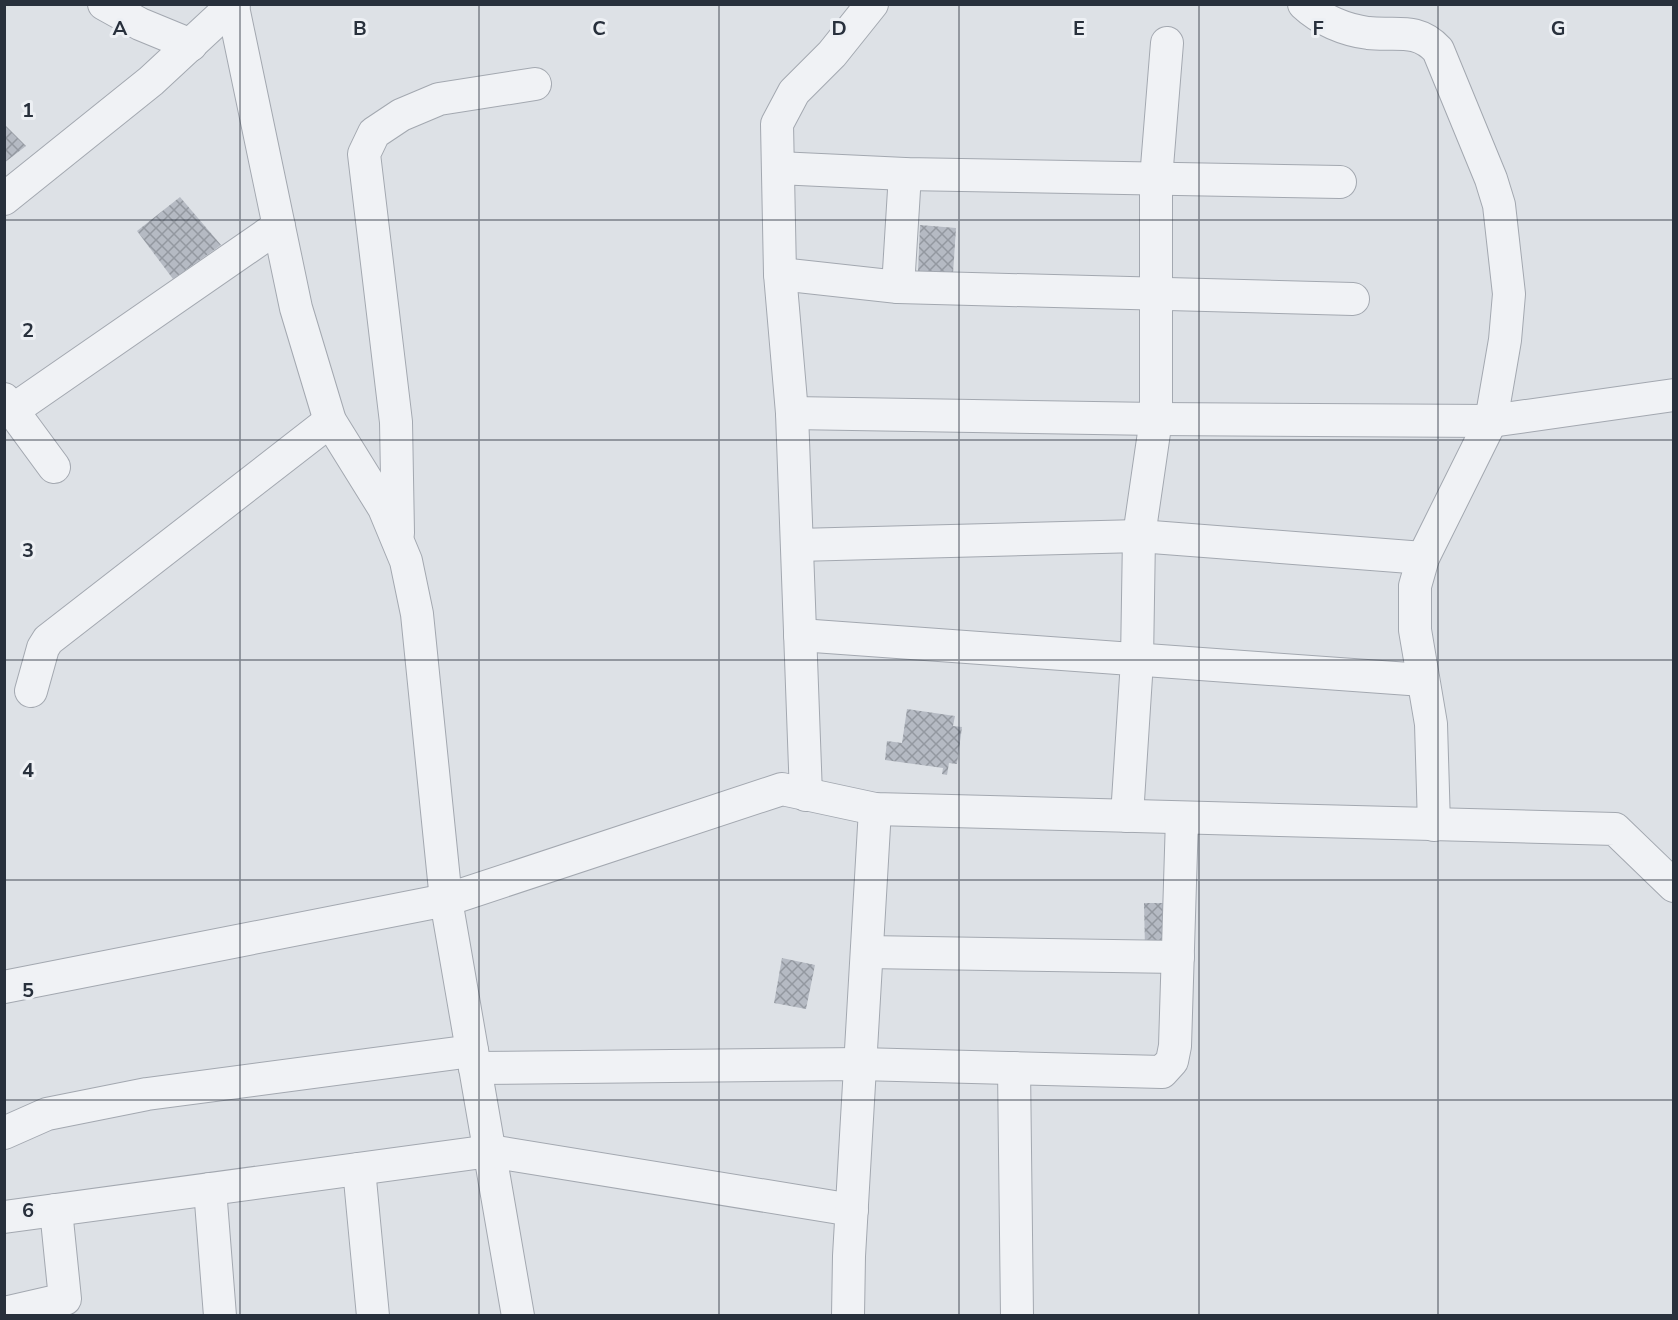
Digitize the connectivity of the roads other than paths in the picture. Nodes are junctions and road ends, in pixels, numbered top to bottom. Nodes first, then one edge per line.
1 (104, 4) edge
2 (872, 4) edge
3 (1304, 4) edge
4 (234, 6) edge
5 (1167, 44) dead end
6 (191, 45) junction
7 (536, 84) dead end
8 (778, 168) junction
9 (905, 174) junction
10 (1156, 179) junction
11 (1340, 182) dead end
12 (4, 199) edge
13 (279, 226) junction
14 (780, 274) junction
15 (898, 287) junction
16 (1156, 294) junction
17 (1353, 299) dead end
18 (1674, 395) edge
19 (9, 405) edge
20 (792, 413) junction
21 (1156, 419) junction
22 (330, 421) junction
23 (1491, 421) junction
24 (54, 467) dead end
25 (1138, 536) junction
26 (399, 544) junction
27 (797, 545) junction
28 (1423, 558) junction
29 (800, 635) junction
30 (1137, 661) junction
31 (1423, 680) junction
32 (31, 691) dead end
33 (806, 795) junction
34 (875, 809) junction
35 (1127, 816) junction
36 (1182, 818) junction
37 (1434, 825) junction
38 (1674, 886) edge
39 (446, 900) junction
40 (867, 952) junction
41 (1178, 957) junction
42 (4, 987) edge
43 (473, 1060) junction
44 (860, 1064) junction
45 (1014, 1068) junction
46 (4, 1133) edge
47 (490, 1151) junction
48 (359, 1169) junction
49 (210, 1189) junction
50 (56, 1210) junction
51 (852, 1210) junction
52 (4, 1217) edge
53 (66, 1307) edge
54 (4, 1313) edge
55 (220, 1316) edge
56 (373, 1316) edge
57 (518, 1316) edge
58 (848, 1316) edge
59 (1017, 1316) edge

1 - 6 street
2 - 8 street
3 - 23 street
4 - 6 street
4 - 13 street
5 - 10 street
6 - 12 street
7 - 26 street
8 - 9 street
8 - 14 street
9 - 10 street
9 - 15 street
10 - 11 street
10 - 16 street
13 - 19 street
13 - 22 street
14 - 15 street
14 - 20 street
15 - 16 street
16 - 17 street
16 - 21 street
18 - 23 street
19 - 24 street
20 - 21 street
20 - 27 street
21 - 23 street
21 - 25 street
22 - 26 street
22 - 32 street
23 - 28 street
25 - 27 street
25 - 28 street
25 - 30 street
26 - 39 street
27 - 29 street
28 - 31 street
29 - 30 street
29 - 33 street
30 - 31 street
30 - 35 street
31 - 37 street
33 - 34 street
33 - 39 street
34 - 35 street
34 - 40 street
35 - 36 street
36 - 37 street
36 - 41 street
37 - 38 street
39 - 42 street
39 - 43 street
40 - 41 street
40 - 44 street
41 - 45 street
43 - 44 street
43 - 46 street
43 - 47 street
44 - 45 street
44 - 51 street
45 - 59 street
47 - 48 street
47 - 51 street
47 - 57 street
48 - 49 street
48 - 56 street
49 - 50 street
49 - 55 street
50 - 52 street
50 - 53 street
51 - 58 street
53 - 54 street

